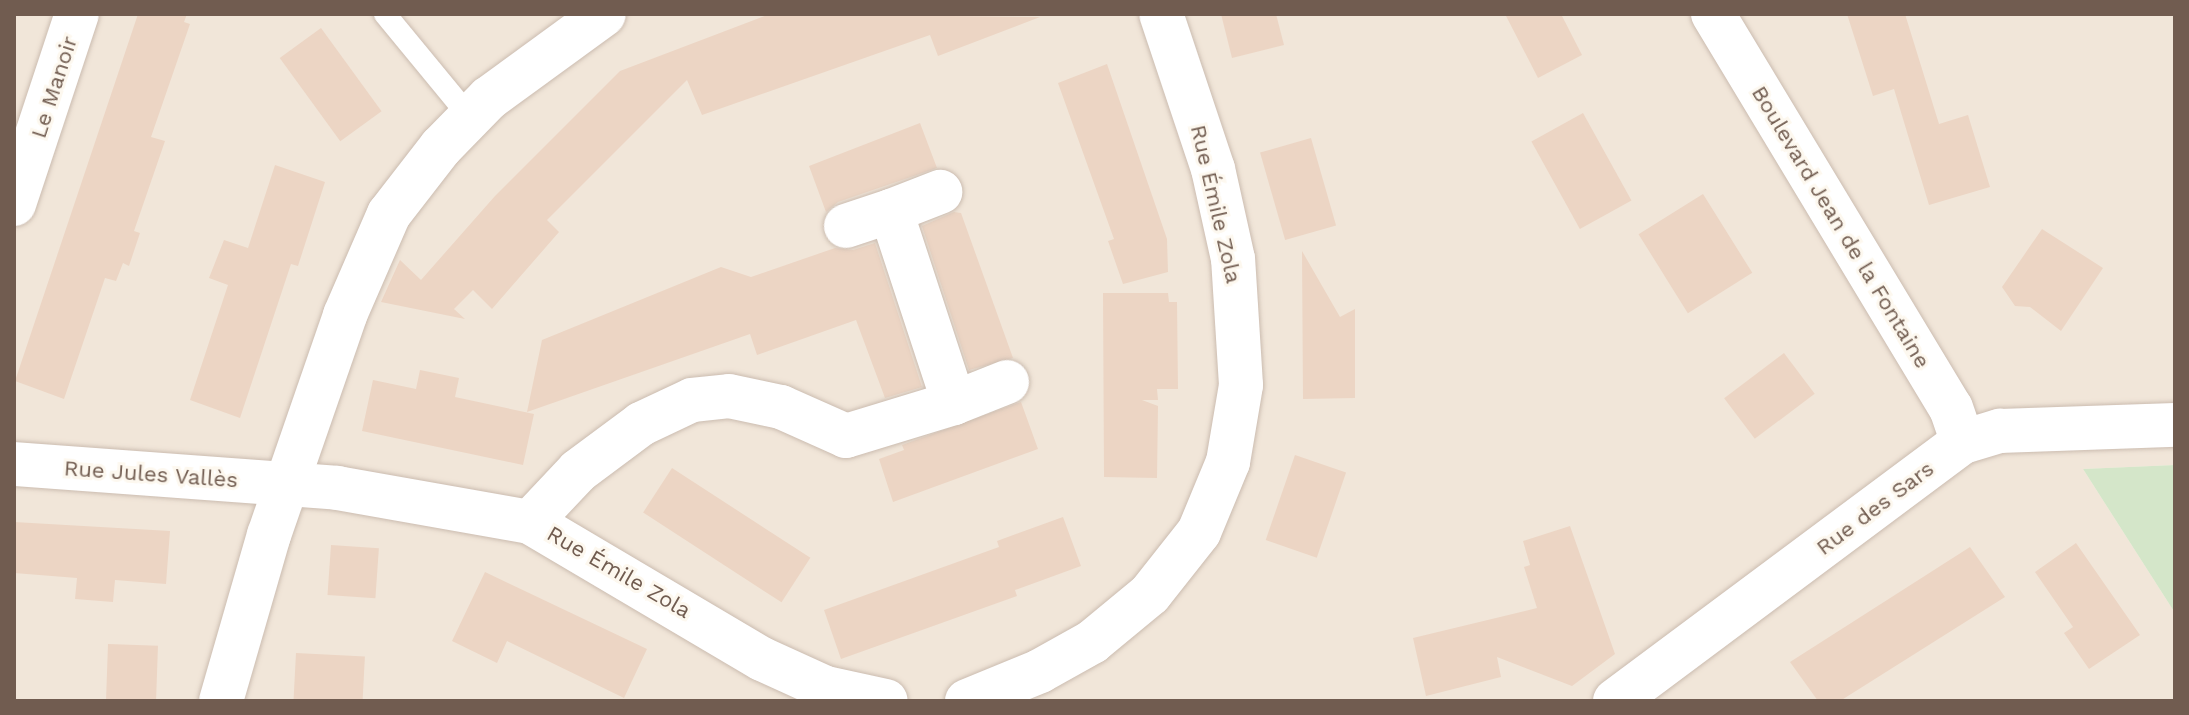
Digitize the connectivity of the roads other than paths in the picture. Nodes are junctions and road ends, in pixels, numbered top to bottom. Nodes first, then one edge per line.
1 (77, 14) edge
2 (385, 14) edge
3 (604, 14) edge
4 (1161, 14) edge
5 (1713, 14) edge
6 (470, 117) junction
7 (940, 192) dead end
8 (14, 204) edge
9 (891, 211) junction
10 (846, 226) dead end
11 (1007, 382) dead end
12 (954, 403) junction
13 (2175, 425) edge
14 (1963, 442) junction
15 (14, 464) edge
16 (289, 484) junction
17 (530, 522) junction
18 (221, 701) edge
19 (886, 701) edge
20 (967, 701) edge
21 (1615, 701) edge

1 - 8 street, Le Manoir
2 - 6 lane
3 - 6 street
4 - 20 street, Rue Émile Zola
5 - 14 street, Boulevard Jean de la Fontaine
6 - 16 street
7 - 9 street
9 - 10 street
9 - 12 street
11 - 12 street
12 - 17 street
13 - 14 street, Rue des Sars
14 - 21 street, Rue des Sars
15 - 16 street, Rue Jules Vallès
16 - 17 street, Rue Émile Zola
16 - 18 street
17 - 19 street, Rue Émile Zola

